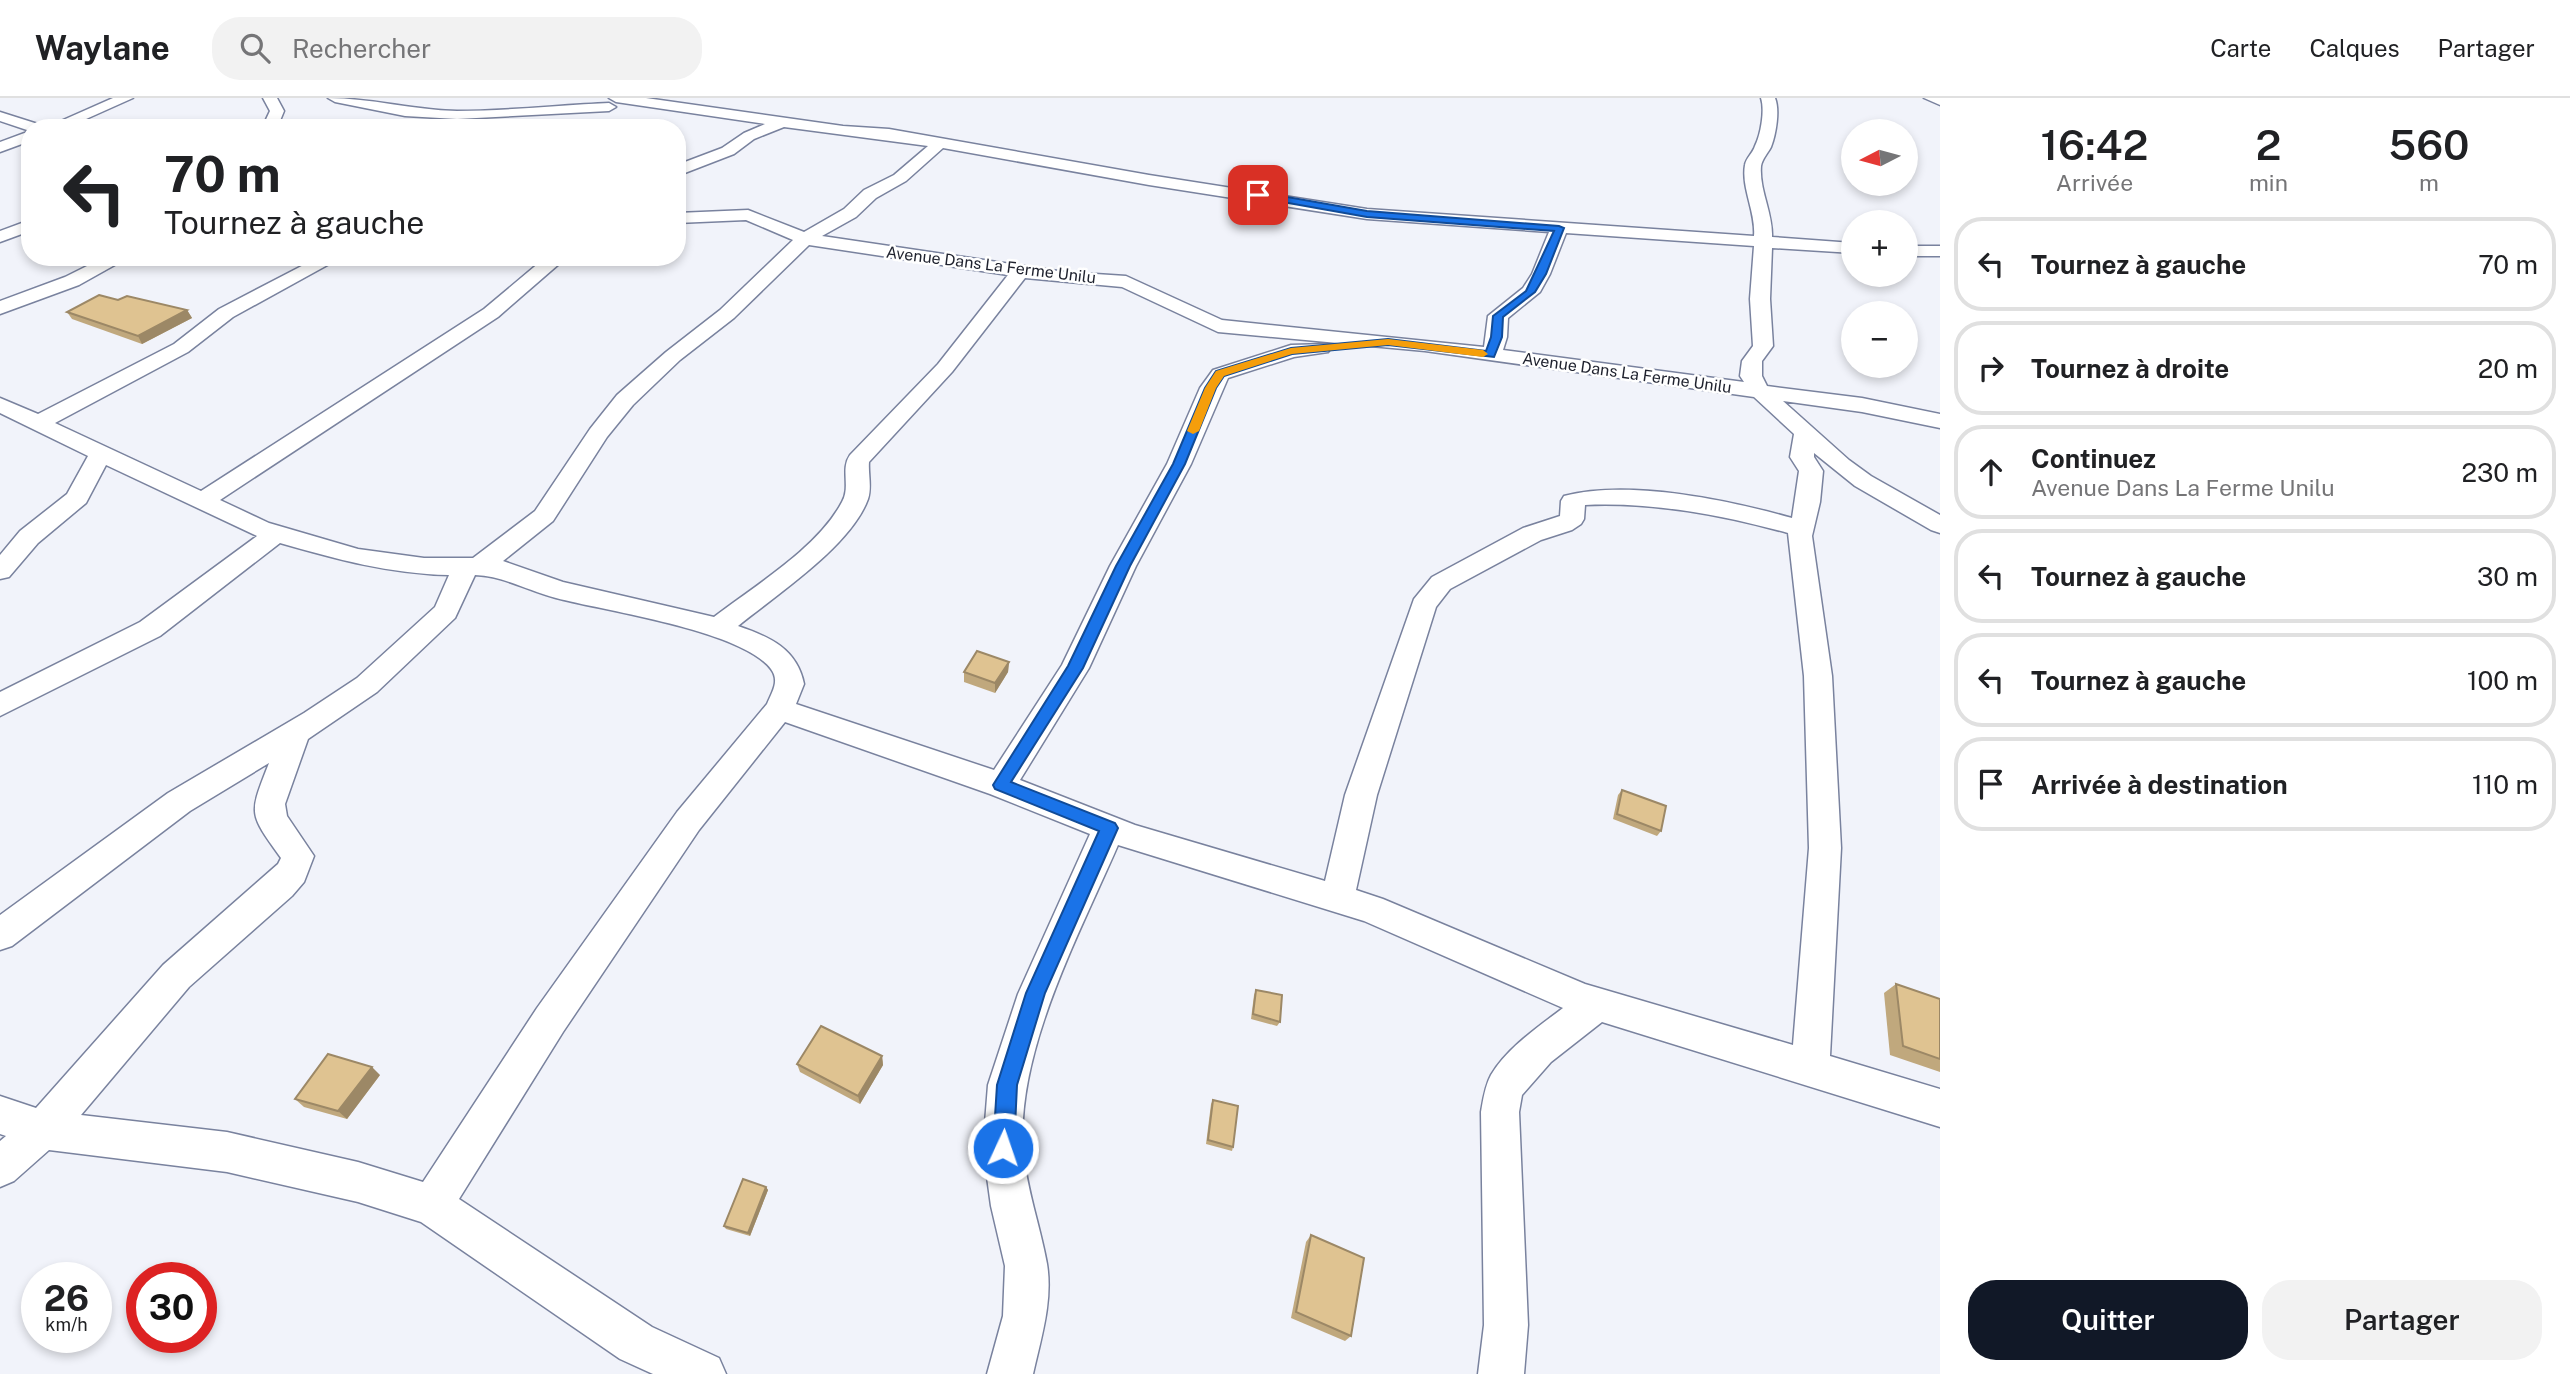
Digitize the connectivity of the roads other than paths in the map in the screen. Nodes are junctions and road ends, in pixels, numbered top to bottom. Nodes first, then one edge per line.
1 (127, 98) edge
2 (270, 98) edge
3 (335, 98) edge
4 (1768, 98) edge
5 (1931, 98) edge
6 (616, 101) edge
7 (1940, 101) edge
8 (99, 103) edge
9 (0, 116) edge
10 (69, 119) edge
11 (273, 119) edge
12 (586, 119) edge
13 (783, 122) junction
14 (21, 123) edge
15 (21, 139) edge
16 (940, 143) junction
17 (0, 147) edge
18 (686, 168) edge
19 (686, 218) edge
20 (1559, 228) junction
21 (21, 229) edge
22 (0, 237) edge
23 (805, 239) junction
24 (1762, 242) junction
25 (1841, 247) edge
26 (1918, 251) edge
27 (1940, 251) edge
28 (102, 266) edge
29 (316, 266) edge
30 (546, 266) edge
31 (1021, 271) junction
32 (0, 308) edge
33 (1208, 324) junction
34 (1388, 342) junction
35 (1490, 355) junction
36 (1219, 358) junction
37 (1759, 390) junction
38 (0, 405) edge
39 (1940, 421) edge
40 (38, 423) junction
41 (1806, 432) junction
42 (100, 453) junction
43 (201, 502) junction
44 (1940, 525) edge
45 (1802, 529) junction
46 (276, 534) junction
47 (473, 566) junction
48 (0, 571) edge
49 (718, 628) junction
50 (0, 705) edge
51 (779, 709) junction
52 (295, 733) junction
53 (1001, 785) junction
54 (1109, 828) junction
55 (1337, 899) junction
56 (0, 935) edge
57 (1597, 1004) junction
58 (1810, 1068) junction
59 (1940, 1108) edge
60 (0, 1115) edge
61 (43, 1130) junction
62 (0, 1167) edge
63 (432, 1205) junction
64 (703, 1374) edge
65 (1010, 1374) edge
66 (1501, 1374) edge

1 - 8 street
2 - 11 street
3 - 6 street
4 - 24 street, Avenue Dans La Ferme Unilu
5 - 7 street
6 - 12 street
6 - 13 street
8 - 10 street
9 - 14 street
13 - 16 street
13 - 18 street
15 - 17 street
16 - 20 street
16 - 23 street
19 - 23 street, Avenue Dans La Ferme Unilu
20 - 24 street
20 - 35 street
21 - 22 street
23 - 31 street, Avenue Dans La Ferme Unilu
23 - 47 street
24 - 25 street
24 - 37 street, Avenue Dans La Ferme Unilu
26 - 27 street
28 - 32 street
29 - 40 street
30 - 43 street
31 - 33 street, Avenue Dans La Ferme Unilu
31 - 49 street
33 - 34 street, Avenue Dans La Ferme Unilu
33 - 36 street
34 - 35 street, Avenue Dans La Ferme Unilu
34 - 36 street
35 - 37 street, Avenue Dans La Ferme Unilu
36 - 53 street
37 - 39 street, Avenue Dans La Ferme Unilu
37 - 41 street
38 - 40 street
40 - 42 street
41 - 44 street
41 - 45 street
42 - 43 street
42 - 48 street
43 - 46 street
45 - 55 street
45 - 58 street
46 - 47 street
46 - 50 street
47 - 49 street
47 - 52 street
49 - 51 street
51 - 53 street
51 - 63 street
52 - 56 street
52 - 61 street
53 - 54 street
54 - 55 street
54 - 65 street
55 - 57 street
57 - 58 street
57 - 66 street
58 - 59 street
60 - 61 street
61 - 62 street
61 - 63 street
63 - 64 street

